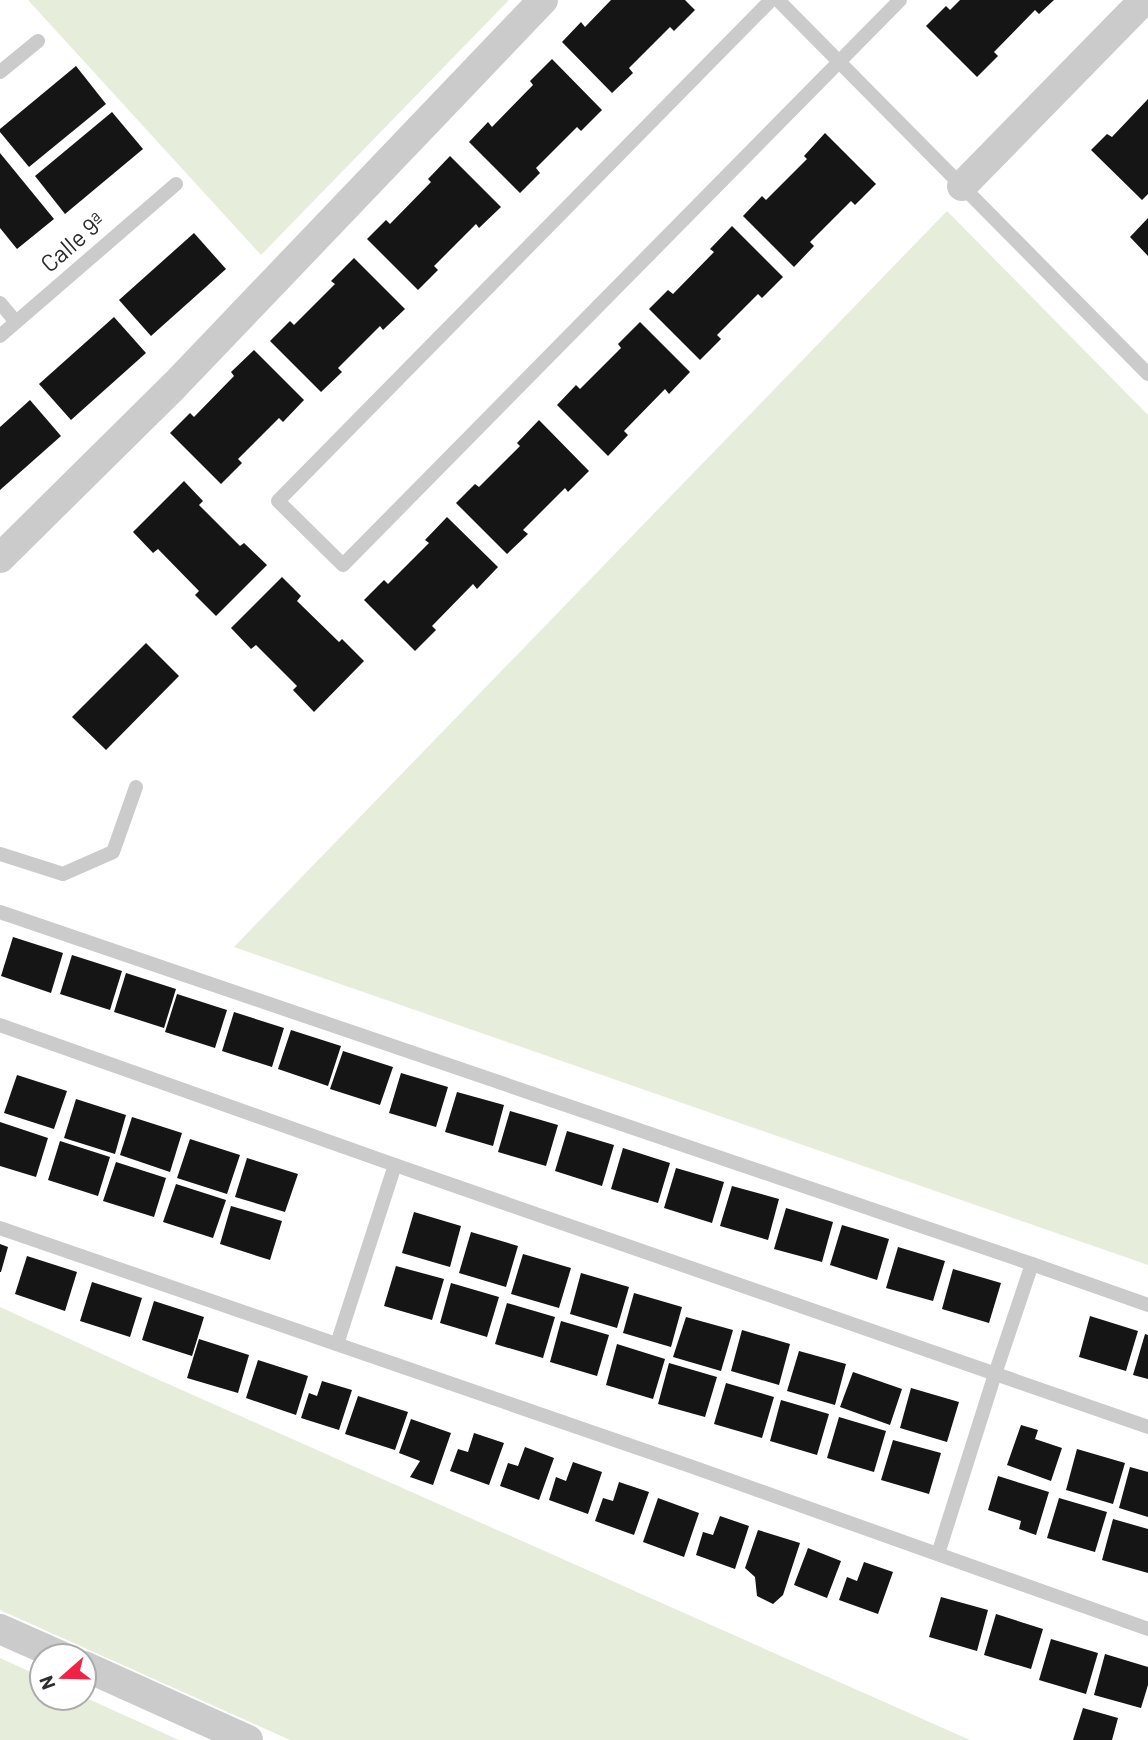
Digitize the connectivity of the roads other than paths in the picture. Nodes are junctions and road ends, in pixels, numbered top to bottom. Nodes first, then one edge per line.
1 (543, 0) edge
2 (771, 0) edge
3 (778, 0) edge
4 (900, 0) edge
5 (1144, 0) edge
6 (38, 41) dead end
7 (839, 62) junction
8 (0, 72) edge
9 (176, 184) dead end
10 (962, 186) junction
11 (0, 303) edge
12 (16, 322) junction
13 (0, 336) edge
14 (1148, 374) edge
15 (0, 558) edge
16 (136, 787) dead end
17 (0, 854) edge
18 (0, 912) edge
19 (0, 1025) edge
20 (395, 1165) junction
21 (0, 1228) edge
22 (1032, 1264) junction
23 (1148, 1305) edge
24 (337, 1344) junction
25 (995, 1374) junction
26 (1148, 1427) edge
27 (938, 1554) junction
28 (0, 1629) edge
29 (1148, 1629) edge
30 (29, 1642) edge
31 (98, 1673) edge
32 (248, 1740) edge

1 - 15 street
2 - 7 lane
3 - 7 lane
4 - 7 lane
5 - 10 street
6 - 8 lane
7 - 10 lane
9 - 12 lane, Calle 9ª
10 - 14 lane
11 - 12 lane
12 - 13 lane, Calle 9ª
16 - 17 lane
18 - 22 lane
19 - 20 lane
20 - 24 lane
20 - 25 lane
21 - 24 lane
22 - 23 lane
22 - 25 lane
24 - 27 lane
25 - 26 lane
25 - 27 lane
27 - 29 lane
28 - 30 street
31 - 32 street

